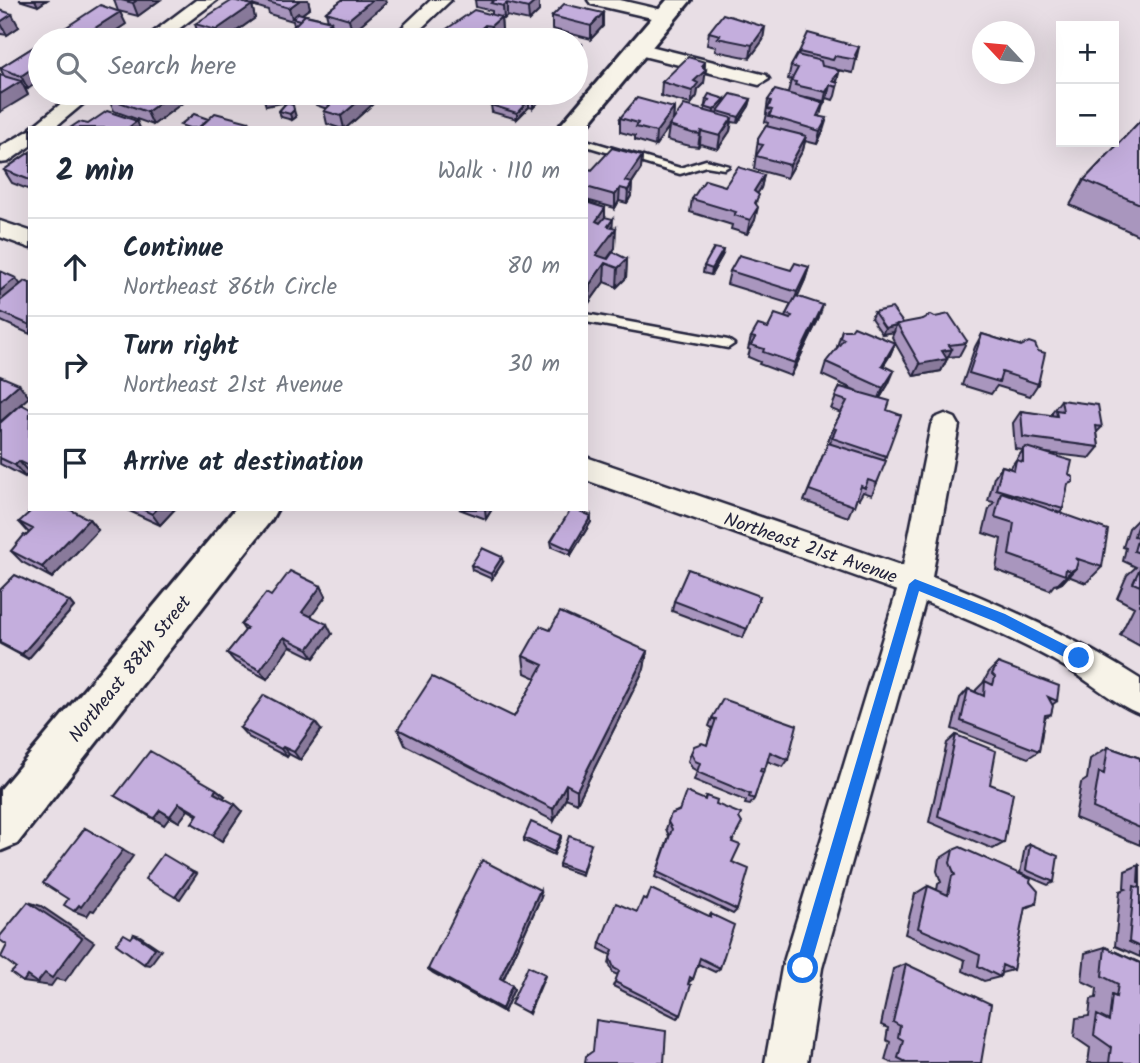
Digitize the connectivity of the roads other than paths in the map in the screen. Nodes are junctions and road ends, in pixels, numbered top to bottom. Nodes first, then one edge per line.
1 (208, 0) edge
2 (442, 0) edge
3 (597, 0) edge
4 (672, 8) edge
5 (169, 28) edge
6 (411, 28) edge
7 (638, 48) junction
8 (759, 79) dead end
9 (71, 105) edge
10 (44, 126) edge
11 (573, 126) edge
12 (28, 137) edge
13 (588, 144) edge
14 (0, 158) edge
15 (724, 166) dead end
16 (0, 228) edge
17 (28, 239) edge
18 (588, 318) edge
19 (728, 344) dead end
20 (945, 425) dead end
21 (588, 469) edge
22 (256, 511) edge
23 (915, 584) junction
24 (1140, 698) edge
25 (0, 827) edge
26 (786, 1063) edge

1 - 5 street
2 - 6 street
3 - 4 street
4 - 7 street
7 - 8 street
7 - 11 street
9 - 10 street
12 - 14 street
13 - 15 lane
16 - 17 street
18 - 19 lane
20 - 23 street
21 - 23 street, Northeast 21st Avenue
22 - 25 street, Northeast 88th Street
23 - 24 street, Northeast 21st Avenue
23 - 26 street

